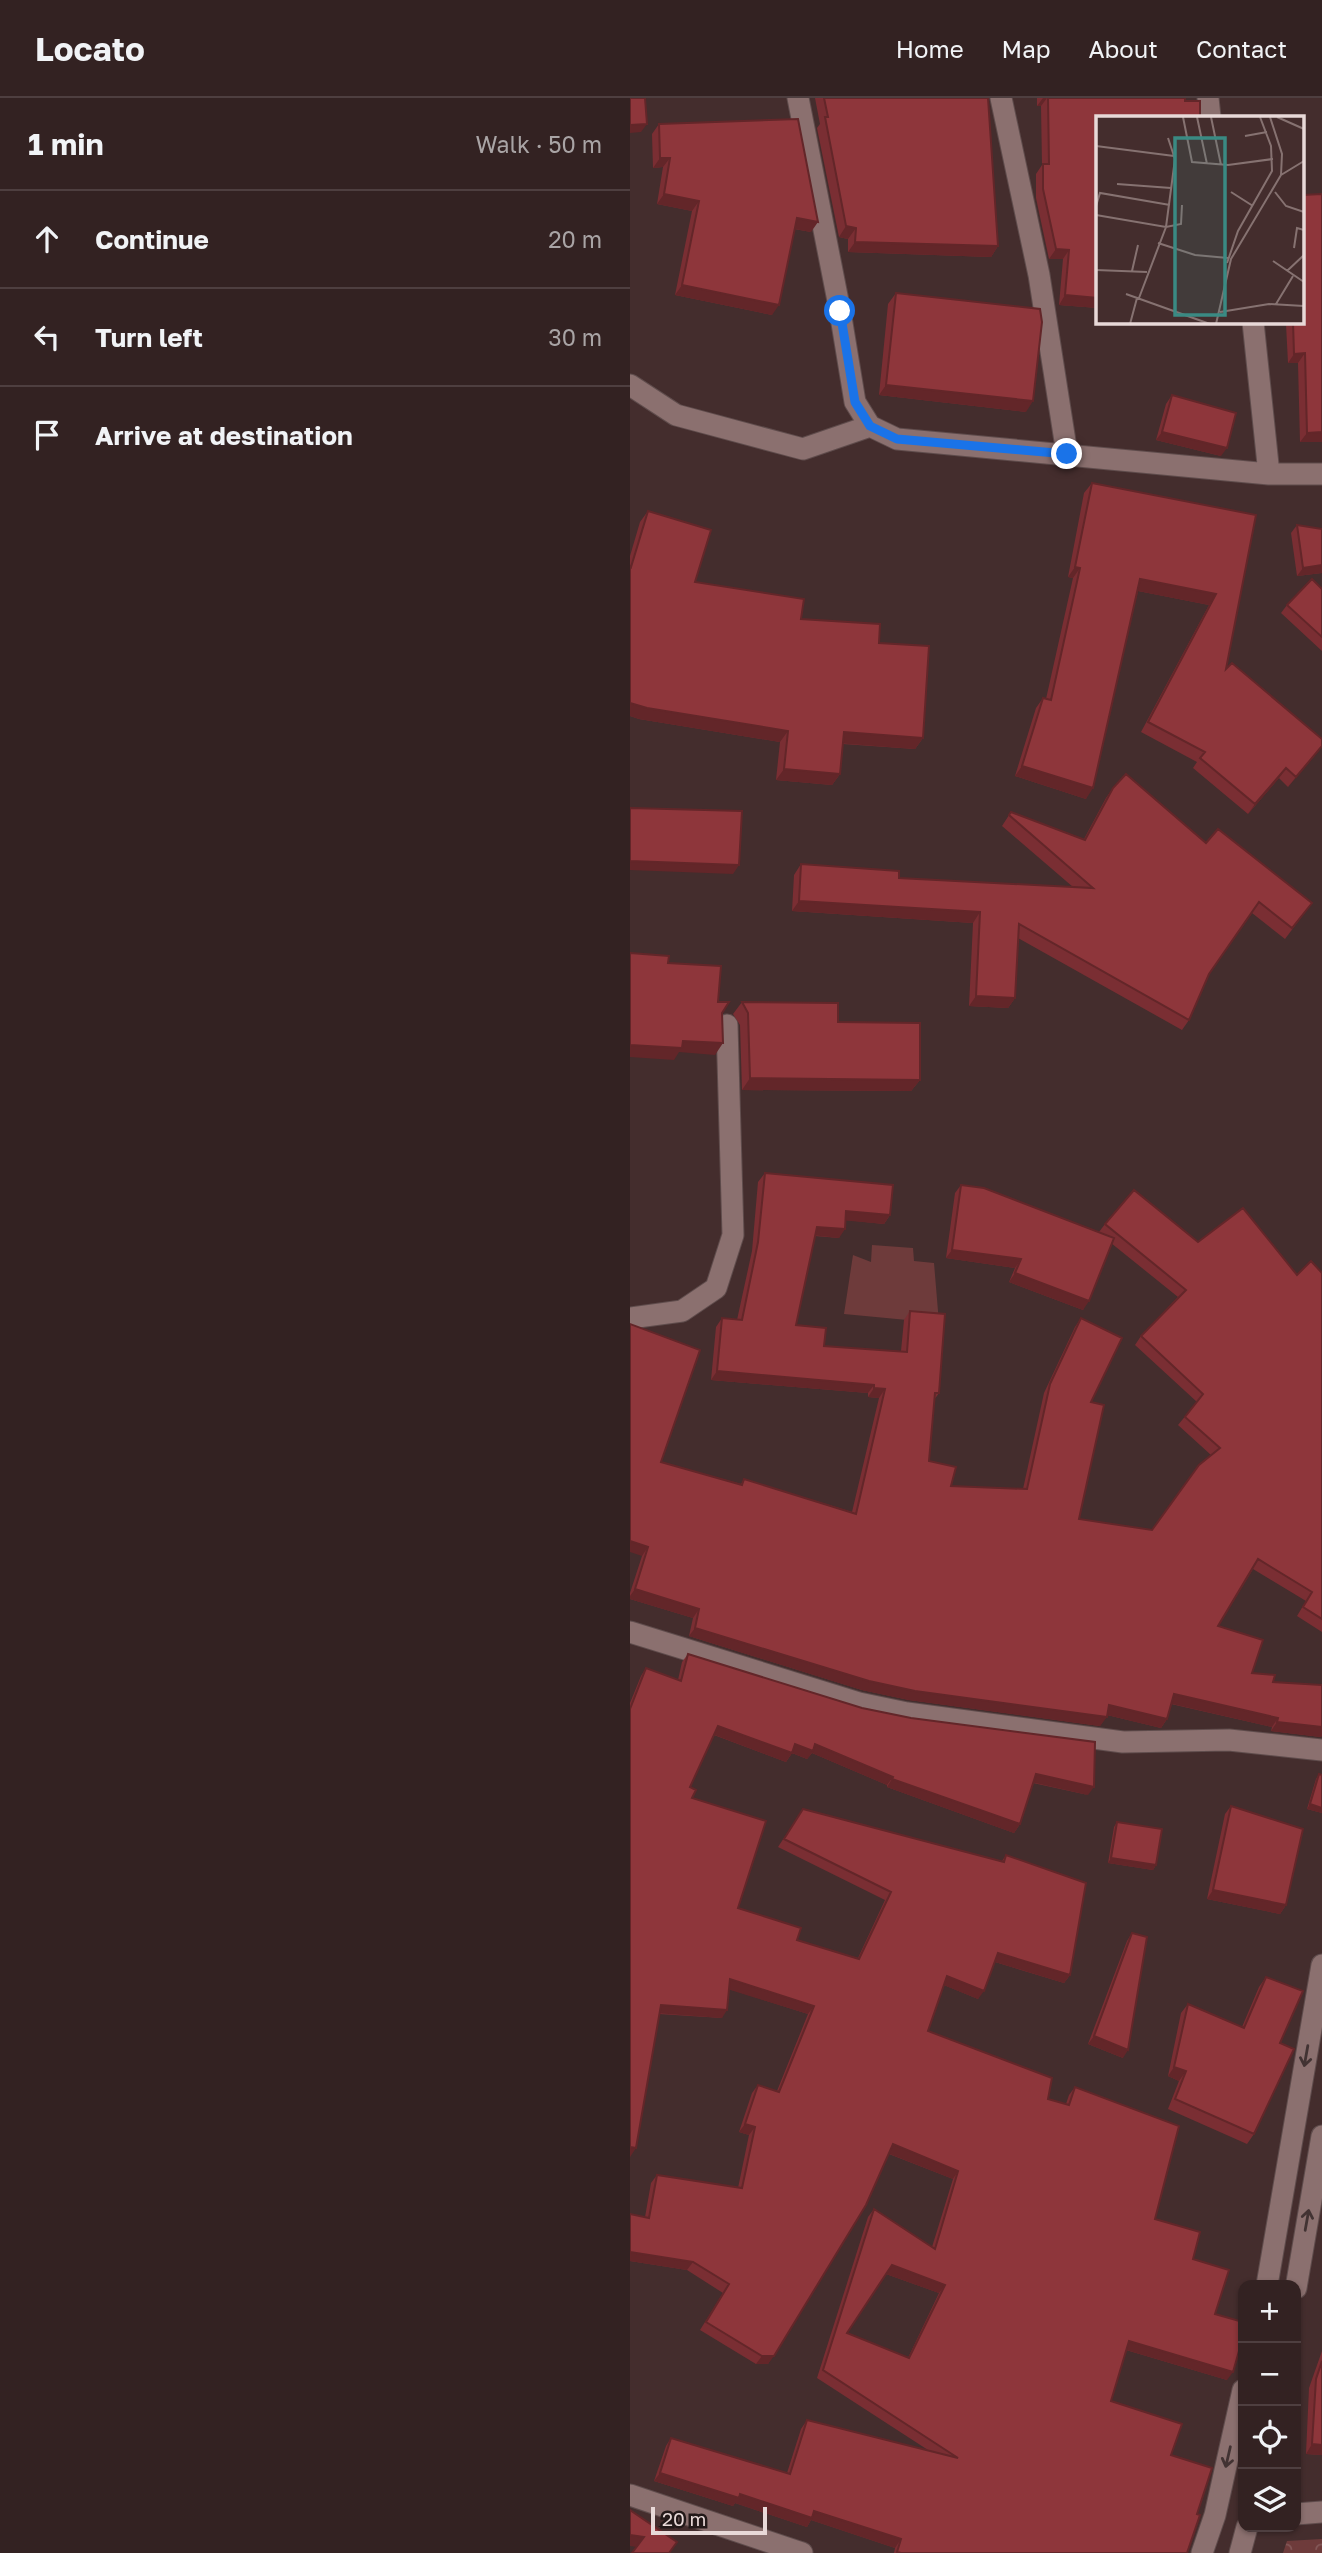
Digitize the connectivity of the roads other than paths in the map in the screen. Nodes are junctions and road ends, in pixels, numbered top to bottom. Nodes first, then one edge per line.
1 (798, 98) edge
2 (1001, 98) edge
3 (1208, 98) edge
4 (1210, 116) edge
5 (1253, 324) edge
6 (630, 385) edge
7 (870, 426) junction
8 (1067, 454) junction
9 (1269, 474) junction
10 (1322, 474) edge
11 (727, 1025) edge
12 (630, 1318) edge
13 (630, 1632) edge
14 (1322, 1751) edge
15 (1322, 1965) edge
16 (1322, 2136) edge
17 (1268, 2280) edge
18 (1297, 2280) edge
19 (1239, 2406) edge
20 (630, 2495) edge
21 (1322, 2512) edge
22 (1301, 2514) edge
23 (1246, 2532) edge
24 (803, 2553) edge
25 (1202, 2553) edge
26 (1240, 2553) edge

1 - 7 street
2 - 8 street
3 - 4 street
5 - 9 street
6 - 7 street
7 - 8 street
8 - 9 street
9 - 10 street
11 - 12 street
13 - 14 street
15 -> 17 street
18 -> 16 street
19 -> 25 street
20 - 24 street
21 - 22 street
23 - 26 street

